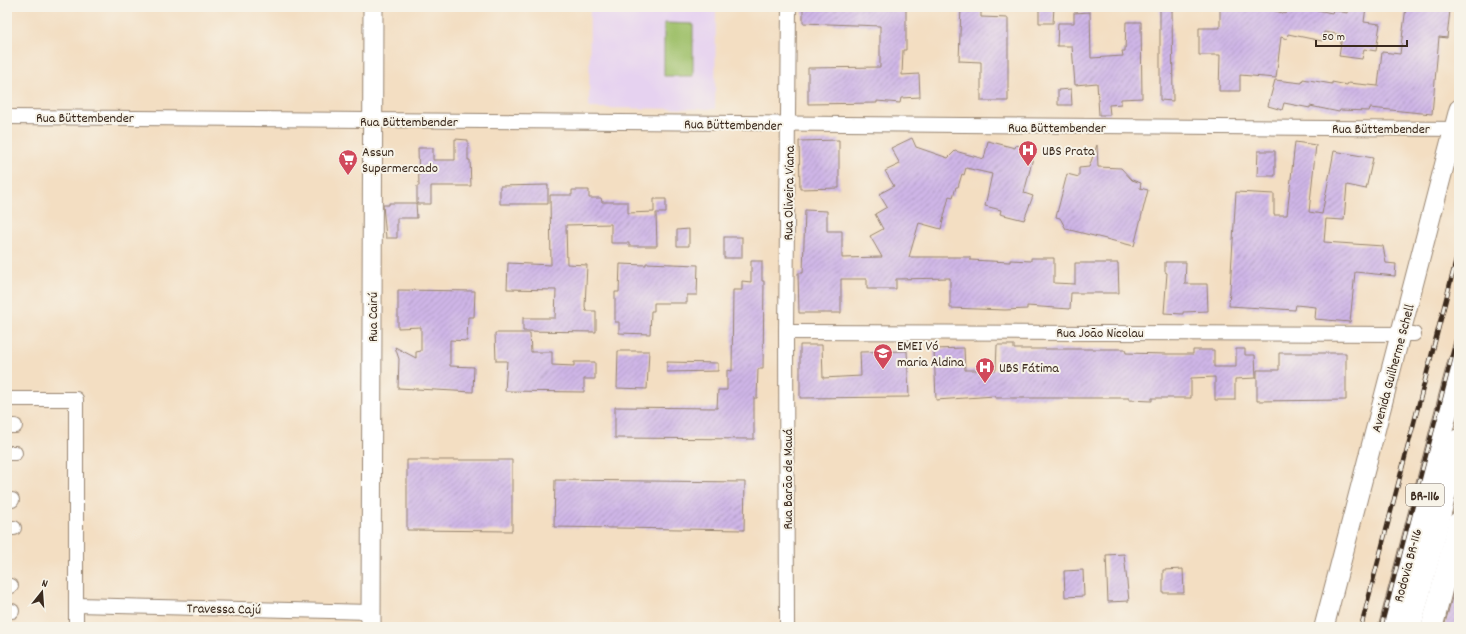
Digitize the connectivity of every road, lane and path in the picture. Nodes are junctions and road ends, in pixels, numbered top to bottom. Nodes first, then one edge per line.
1 (373, 7) edge
2 (789, 7) edge
3 (1459, 109) edge
4 (7, 117) edge
5 (372, 121) junction
6 (789, 124) junction
7 (1456, 129) edge
8 (1459, 161) edge
9 (786, 332) junction
10 (1407, 333) junction
11 (1459, 363) edge
12 (7, 399) edge
13 (1386, 414) junction
14 (1459, 440) edge
15 (1459, 522) edge
16 (1452, 581) edge
17 (76, 605) junction
18 (371, 619) edge
19 (76, 627) edge
20 (787, 627) edge
21 (1324, 627) edge
22 (1338, 627) edge
23 (1390, 627) edge
24 (1410, 627) edge
25 (1432, 627) edge

1 - 5 main road, Rua Cairú
2 - 6 street, Rua Oliveira Viana
3 - 7 main road, Avenida Guilherme Schell
4 - 5 street, Rua Büttembender
5 - 6 street, Rua Büttembender
5 - 18 main road, Rua Cairú
6 - 7 street, Rua Büttembender
6 - 9 street, Rua Oliveira Viana
7 - 10 main road, Avenida Guilherme Schell
8 - 10 main road, Avenida Guilherme Schell
9 - 10 street, Rua João Nicolau
9 - 20 street, Rua Barão de Mauá
10 - 13 main road, Avenida Guilherme Schell
11 - 23 highway, Rodovia BR-116 / BR-116
12 - 17 street
13 - 21 main road, Avenida Guilherme Schell
13 - 22 main road, Avenida Guilherme Schell
14 - 24 highway, Rodovia BR-116 / BR-116
15 - 16 main road
16 - 25 main road
17 - 18 street, Travessa Cajú
17 - 19 street

